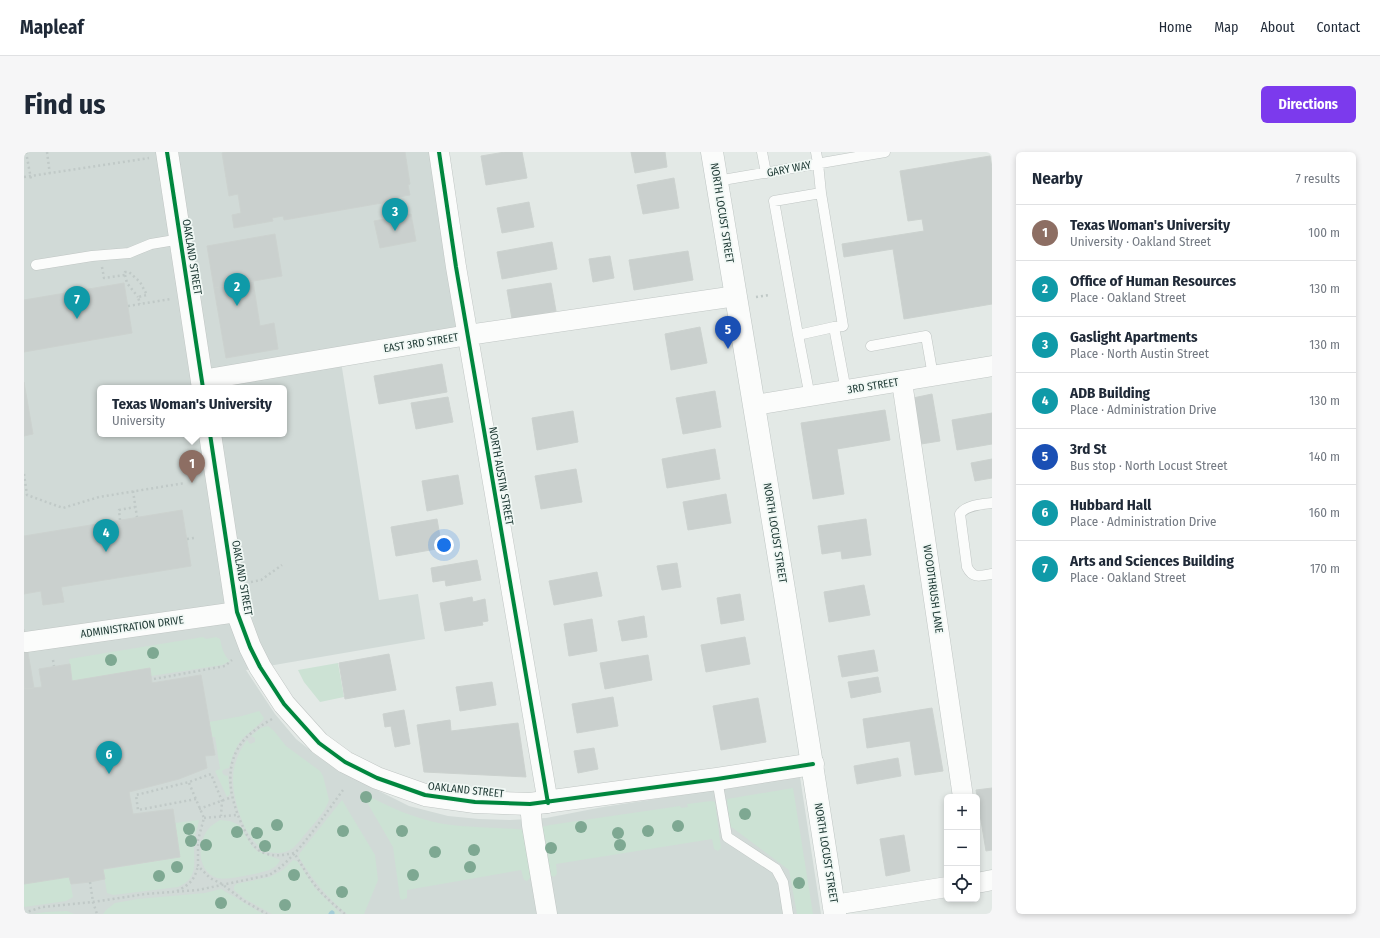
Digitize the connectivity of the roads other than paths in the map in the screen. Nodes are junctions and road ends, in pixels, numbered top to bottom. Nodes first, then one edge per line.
1 (439, 152) edge
2 (712, 152) edge
3 (762, 152) edge
4 (816, 152) edge
5 (885, 152) edge
6 (866, 154) edge
7 (160, 155) edge
8 (818, 163) junction
9 (766, 173) junction
10 (717, 181) junction
11 (820, 193) junction
12 (181, 240) junction
13 (36, 265) dead end
14 (744, 297) junction
15 (834, 327) junction
16 (468, 335) junction
17 (798, 335) junction
18 (871, 346) dead end
19 (992, 366) edge
20 (933, 376) junction
21 (902, 382) junction
22 (202, 384) edge
23 (846, 391) junction
24 (810, 397) junction
25 (754, 405) junction
26 (210, 437) edge
27 (992, 503) edge
28 (992, 574) edge
29 (237, 612) junction
30 (26, 642) dead end
31 (813, 764) junction
32 (717, 779) junction
33 (963, 794) edge
34 (539, 803) junction
35 (992, 880) edge
36 (980, 882) edge
37 (944, 888) edge
38 (835, 909) edge
39 (547, 914) edge
40 (788, 914) edge

1 - 16 street, NORTH AUSTIN STREET
2 - 10 street, NORTH LOCUST STREET
3 - 9 lane
4 - 8 lane
5 - 6 lane, GARY WAY
6 - 8 lane, GARY WAY
7 - 12 street, OAKLAND STREET
8 - 9 lane, GARY WAY
8 - 11 lane
9 - 10 lane, GARY WAY
10 - 14 street, NORTH LOCUST STREET
11 - 15 lane
11 - 17 lane
12 - 13 lane
12 - 22 street, OAKLAND STREET
14 - 16 street, EAST 3RD STREET
14 - 25 street, NORTH LOCUST STREET
15 - 17 lane
15 - 23 lane
16 - 22 street, EAST 3RD STREET
16 - 34 street, NORTH AUSTIN STREET
17 - 24 lane
18 - 20 lane
19 - 20 street, 3RD STREET
20 - 21 street, 3RD STREET
21 - 23 street, 3RD STREET
21 - 33 street, WOODTHRUSH LANE
23 - 24 street, 3RD STREET
24 - 25 street, 3RD STREET
25 - 31 street, NORTH LOCUST STREET
26 - 29 street, OAKLAND STREET
27 - 28 lane
29 - 30 street, ADMINISTRATION DRIVE
29 - 34 street, OAKLAND STREET
31 - 32 street, OAKLAND STREET
31 - 38 street, NORTH LOCUST STREET
32 - 34 street, OAKLAND STREET
32 - 40 lane
34 - 39 street
35 - 36 street
37 - 38 street

